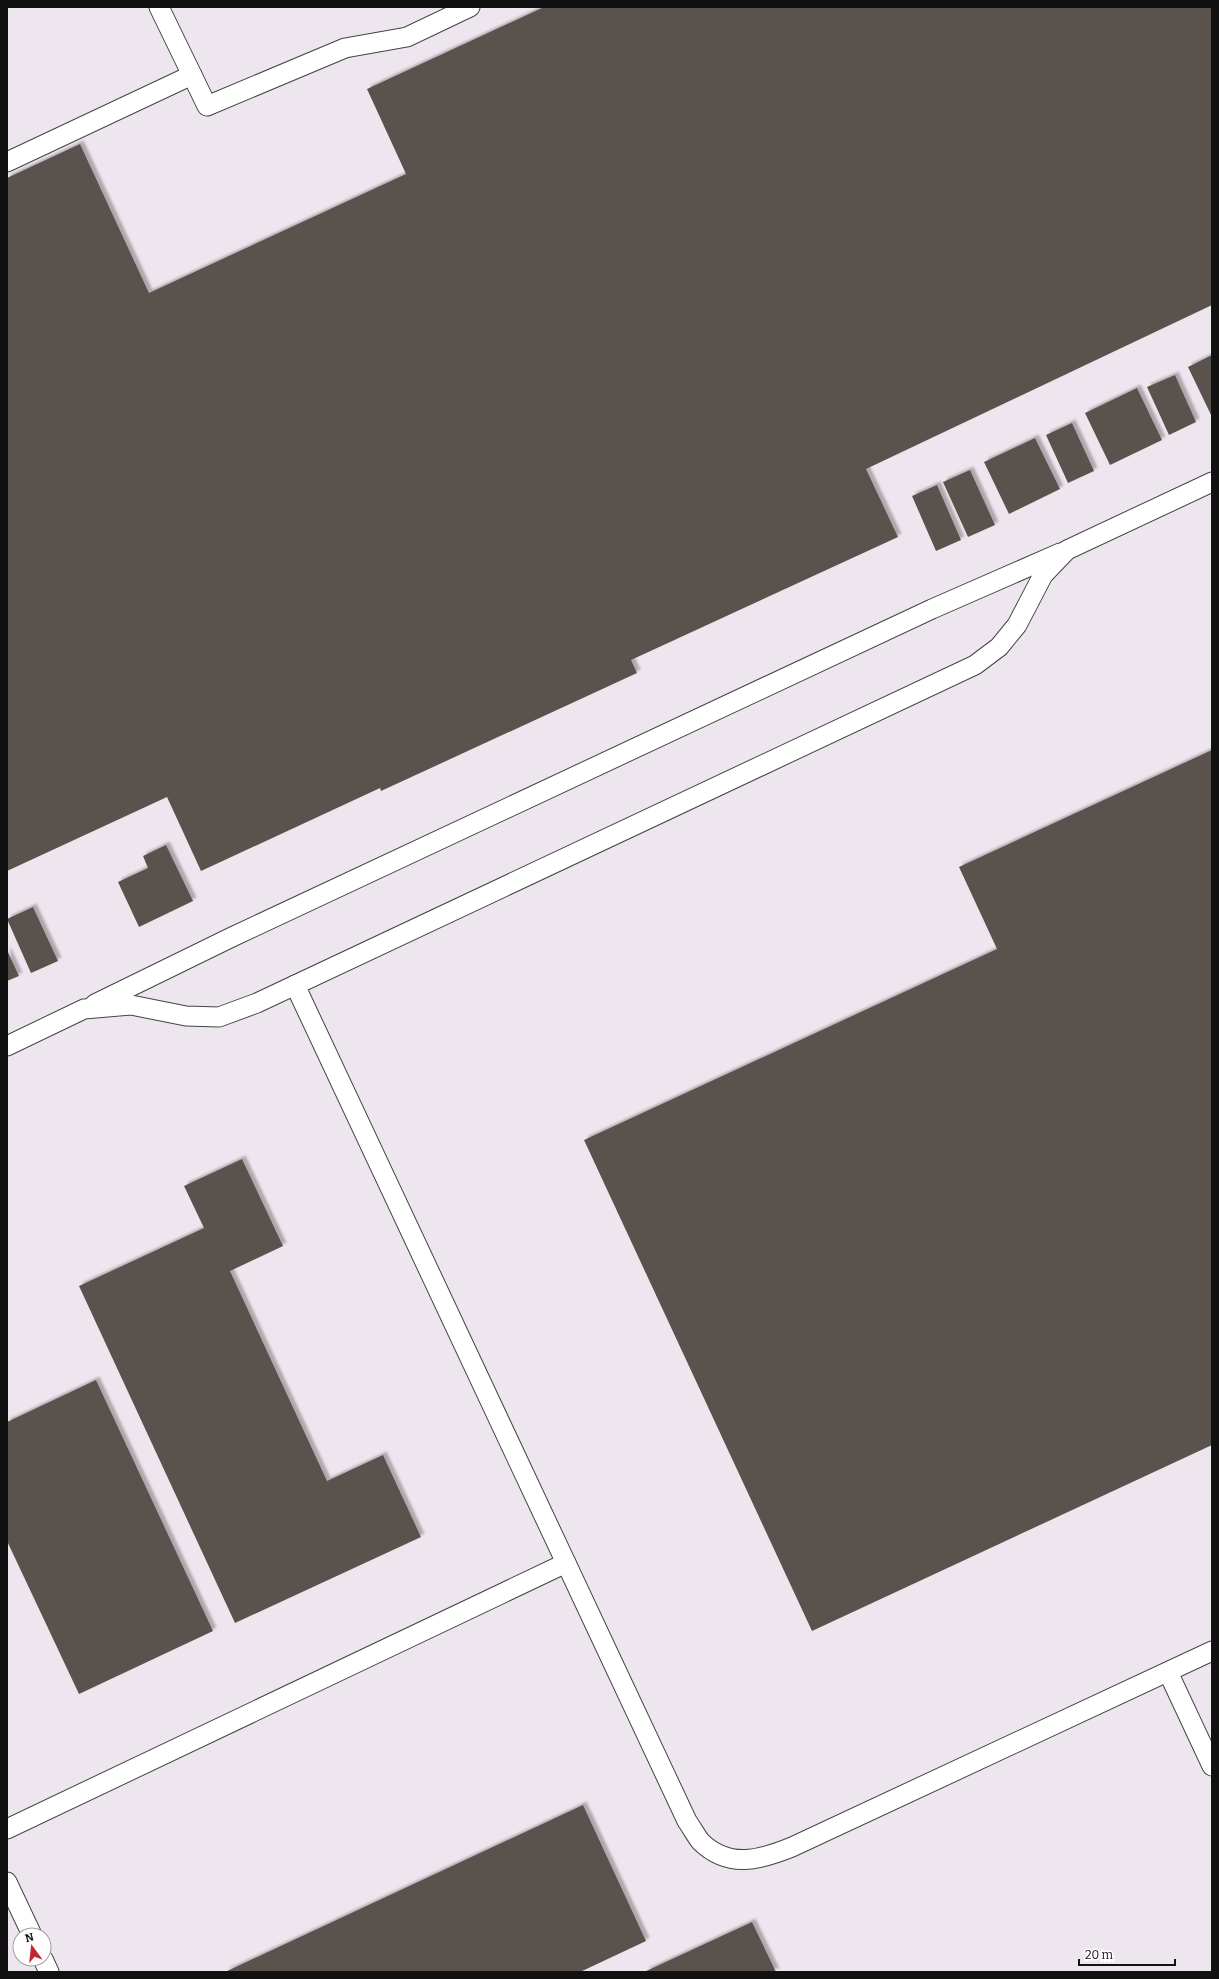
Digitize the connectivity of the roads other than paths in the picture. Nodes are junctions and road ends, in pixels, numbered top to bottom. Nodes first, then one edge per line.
1 (159, 7) edge
2 (470, 7) edge
3 (192, 75) junction
4 (7, 162) edge
5 (1212, 482) edge
6 (1067, 550) junction
7 (295, 985) junction
8 (84, 1010) junction
9 (7, 1046) edge
10 (566, 1563) junction
11 (1212, 1651) edge
12 (1168, 1672) junction
13 (1212, 1766) edge
14 (7, 1829) edge
15 (7, 1882) edge
16 (28, 1927) edge

1 - 3 lane
2 - 3 lane
3 - 4 lane
5 - 6 lane
6 - 7 lane
6 - 8 lane
7 - 8 lane
7 - 10 lane
8 - 9 lane
10 - 12 lane
10 - 14 lane
11 - 12 lane
12 - 13 lane
15 - 16 lane

